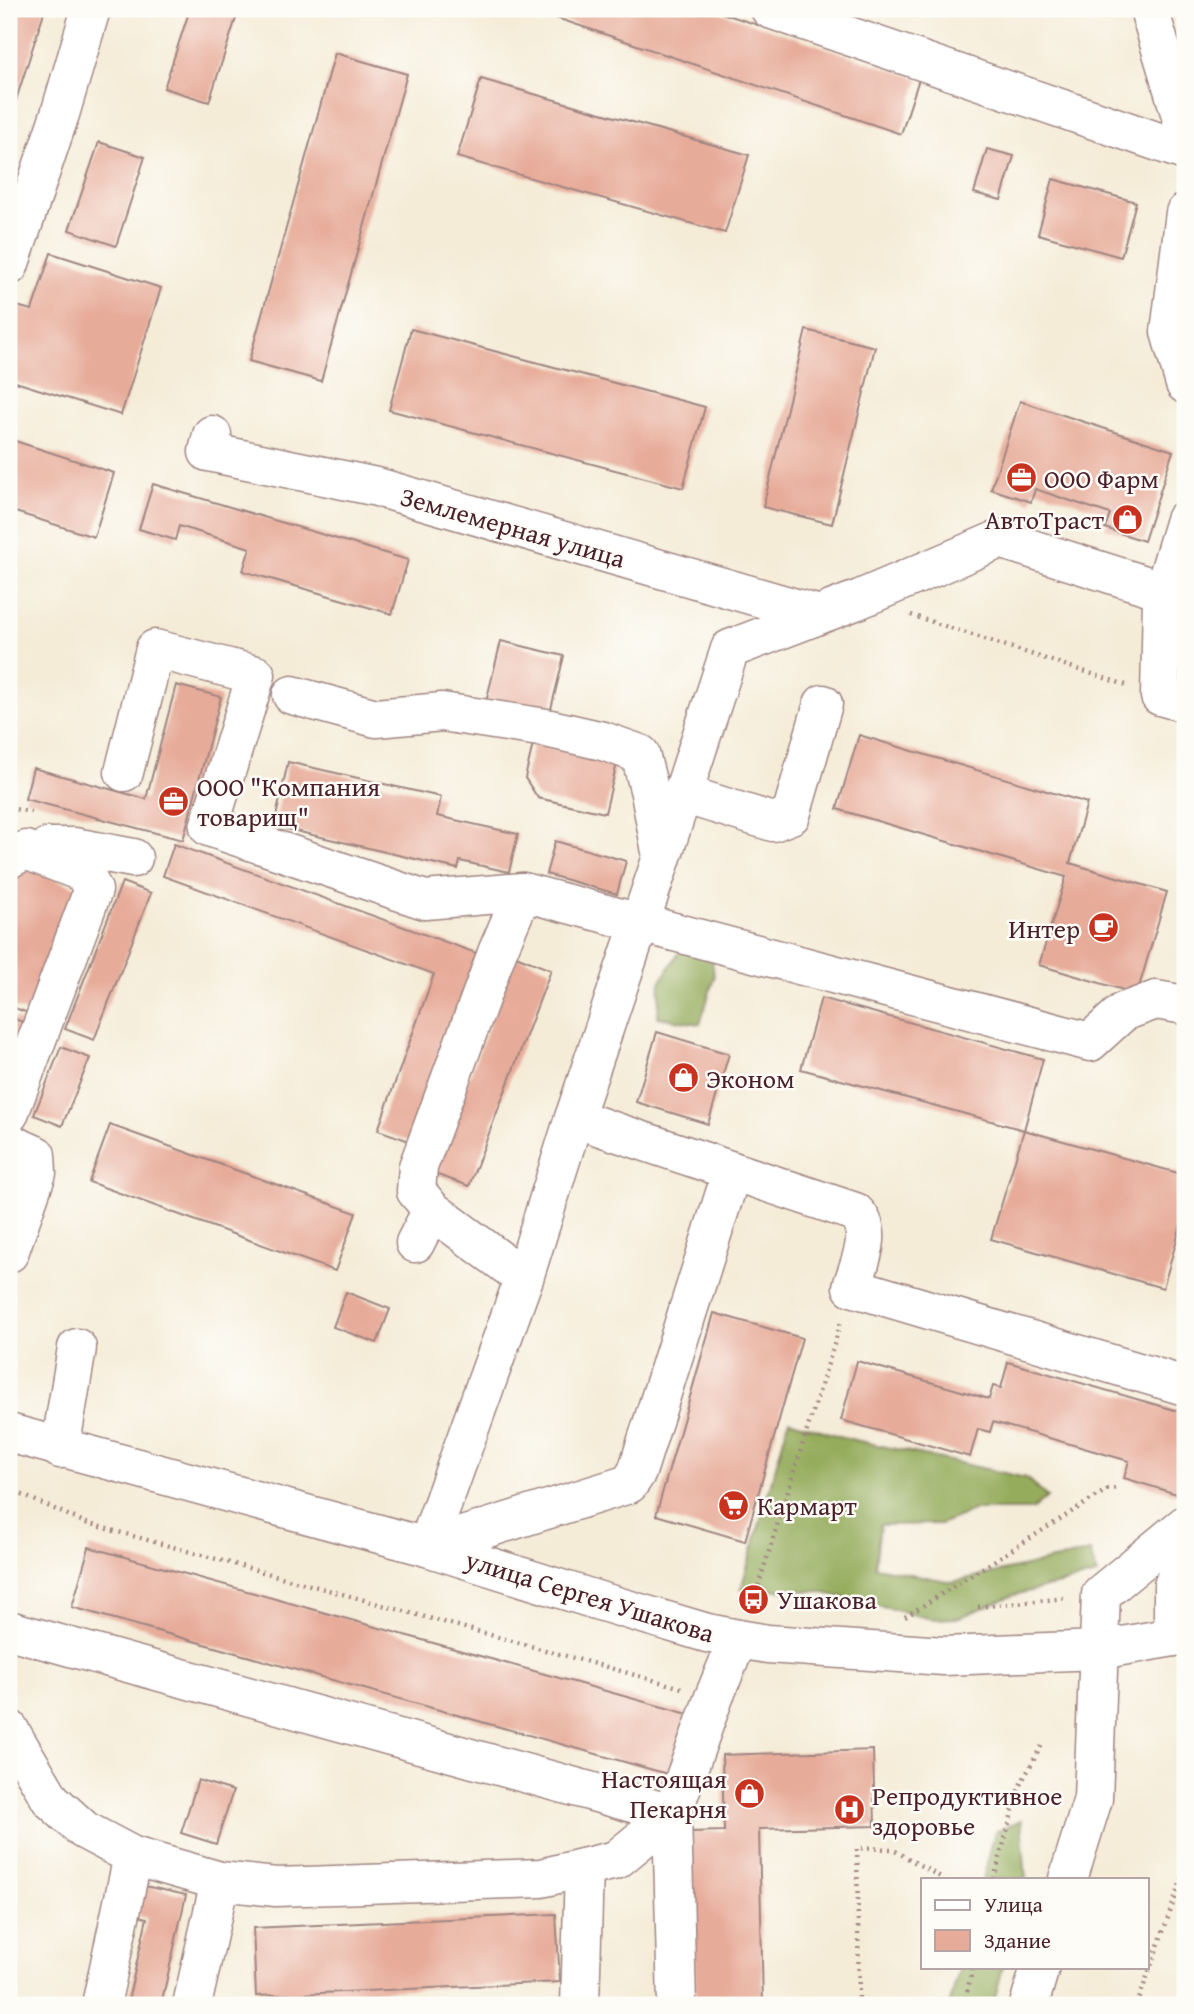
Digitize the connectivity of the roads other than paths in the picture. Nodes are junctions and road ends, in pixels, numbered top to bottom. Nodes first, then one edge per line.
1 (92, 9) edge
2 (770, 9) edge
3 (1149, 9) edge
4 (1185, 129) edge
5 (1185, 151) edge
6 (1185, 213) edge
7 (9, 267) edge
8 (1185, 384) edge
9 (210, 443) dead end
10 (1185, 520) edge
11 (1164, 591) junction
12 (816, 614) junction
13 (292, 695) dead end
14 (1172, 699) edge
15 (823, 704) dead end
16 (124, 772) dead end
17 (682, 794) junction
18 (17, 854) edge
19 (662, 857) junction
20 (133, 858) dead end
21 (523, 892) junction
22 (641, 922) junction
23 (1185, 1005) edge
24 (9, 1114) edge
25 (574, 1118) junction
26 (9, 1143) edge
27 (732, 1171) junction
28 (9, 1252) edge
29 (524, 1278) junction
30 (77, 1348) dead end
31 (1185, 1386) edge
32 (9, 1433) edge
33 (60, 1449) junction
34 (1185, 1525) edge
35 (427, 1547) junction
36 (1185, 1553) edge
37 (9, 1630) edge
38 (1179, 1636) edge
39 (738, 1639) junction
40 (1099, 1650) junction
41 (9, 1729) edge
42 (672, 1814) junction
43 (133, 1856) junction
44 (584, 1868) junction
45 (1068, 1878) edge
46 (220, 1881) junction
47 (101, 2005) edge
48 (191, 2005) edge
49 (580, 2005) edge
50 (677, 2005) edge

1 - 7 street
2 - 5 street
3 - 4 street
6 - 8 street
9 - 12 street, Землемерная улица
10 - 11 street
11 - 12 street
11 - 14 street
12 - 17 street
13 - 19 street
15 - 17 street
16 - 21 street
17 - 19 street
18 - 20 street
18 - 24 street
19 - 22 street
21 - 22 street
21 - 29 street
22 - 23 street
22 - 25 street
25 - 27 street
25 - 29 street
26 - 28 street
27 - 31 street
27 - 35 street
29 - 35 street
30 - 33 street
32 - 33 street, улица Сергея Ушакова
33 - 35 street, улица Сергея Ушакова
34 - 40 street
35 - 39 street, улица Сергея Ушакова
36 - 38 street
37 - 42 street
38 - 40 street, улица Сергея Ушакова
39 - 40 street, улица Сергея Ушакова
39 - 42 street
40 - 45 street
41 - 43 street
42 - 44 street
42 - 50 street
43 - 46 street
43 - 47 street
44 - 46 street
44 - 49 street
46 - 48 street

